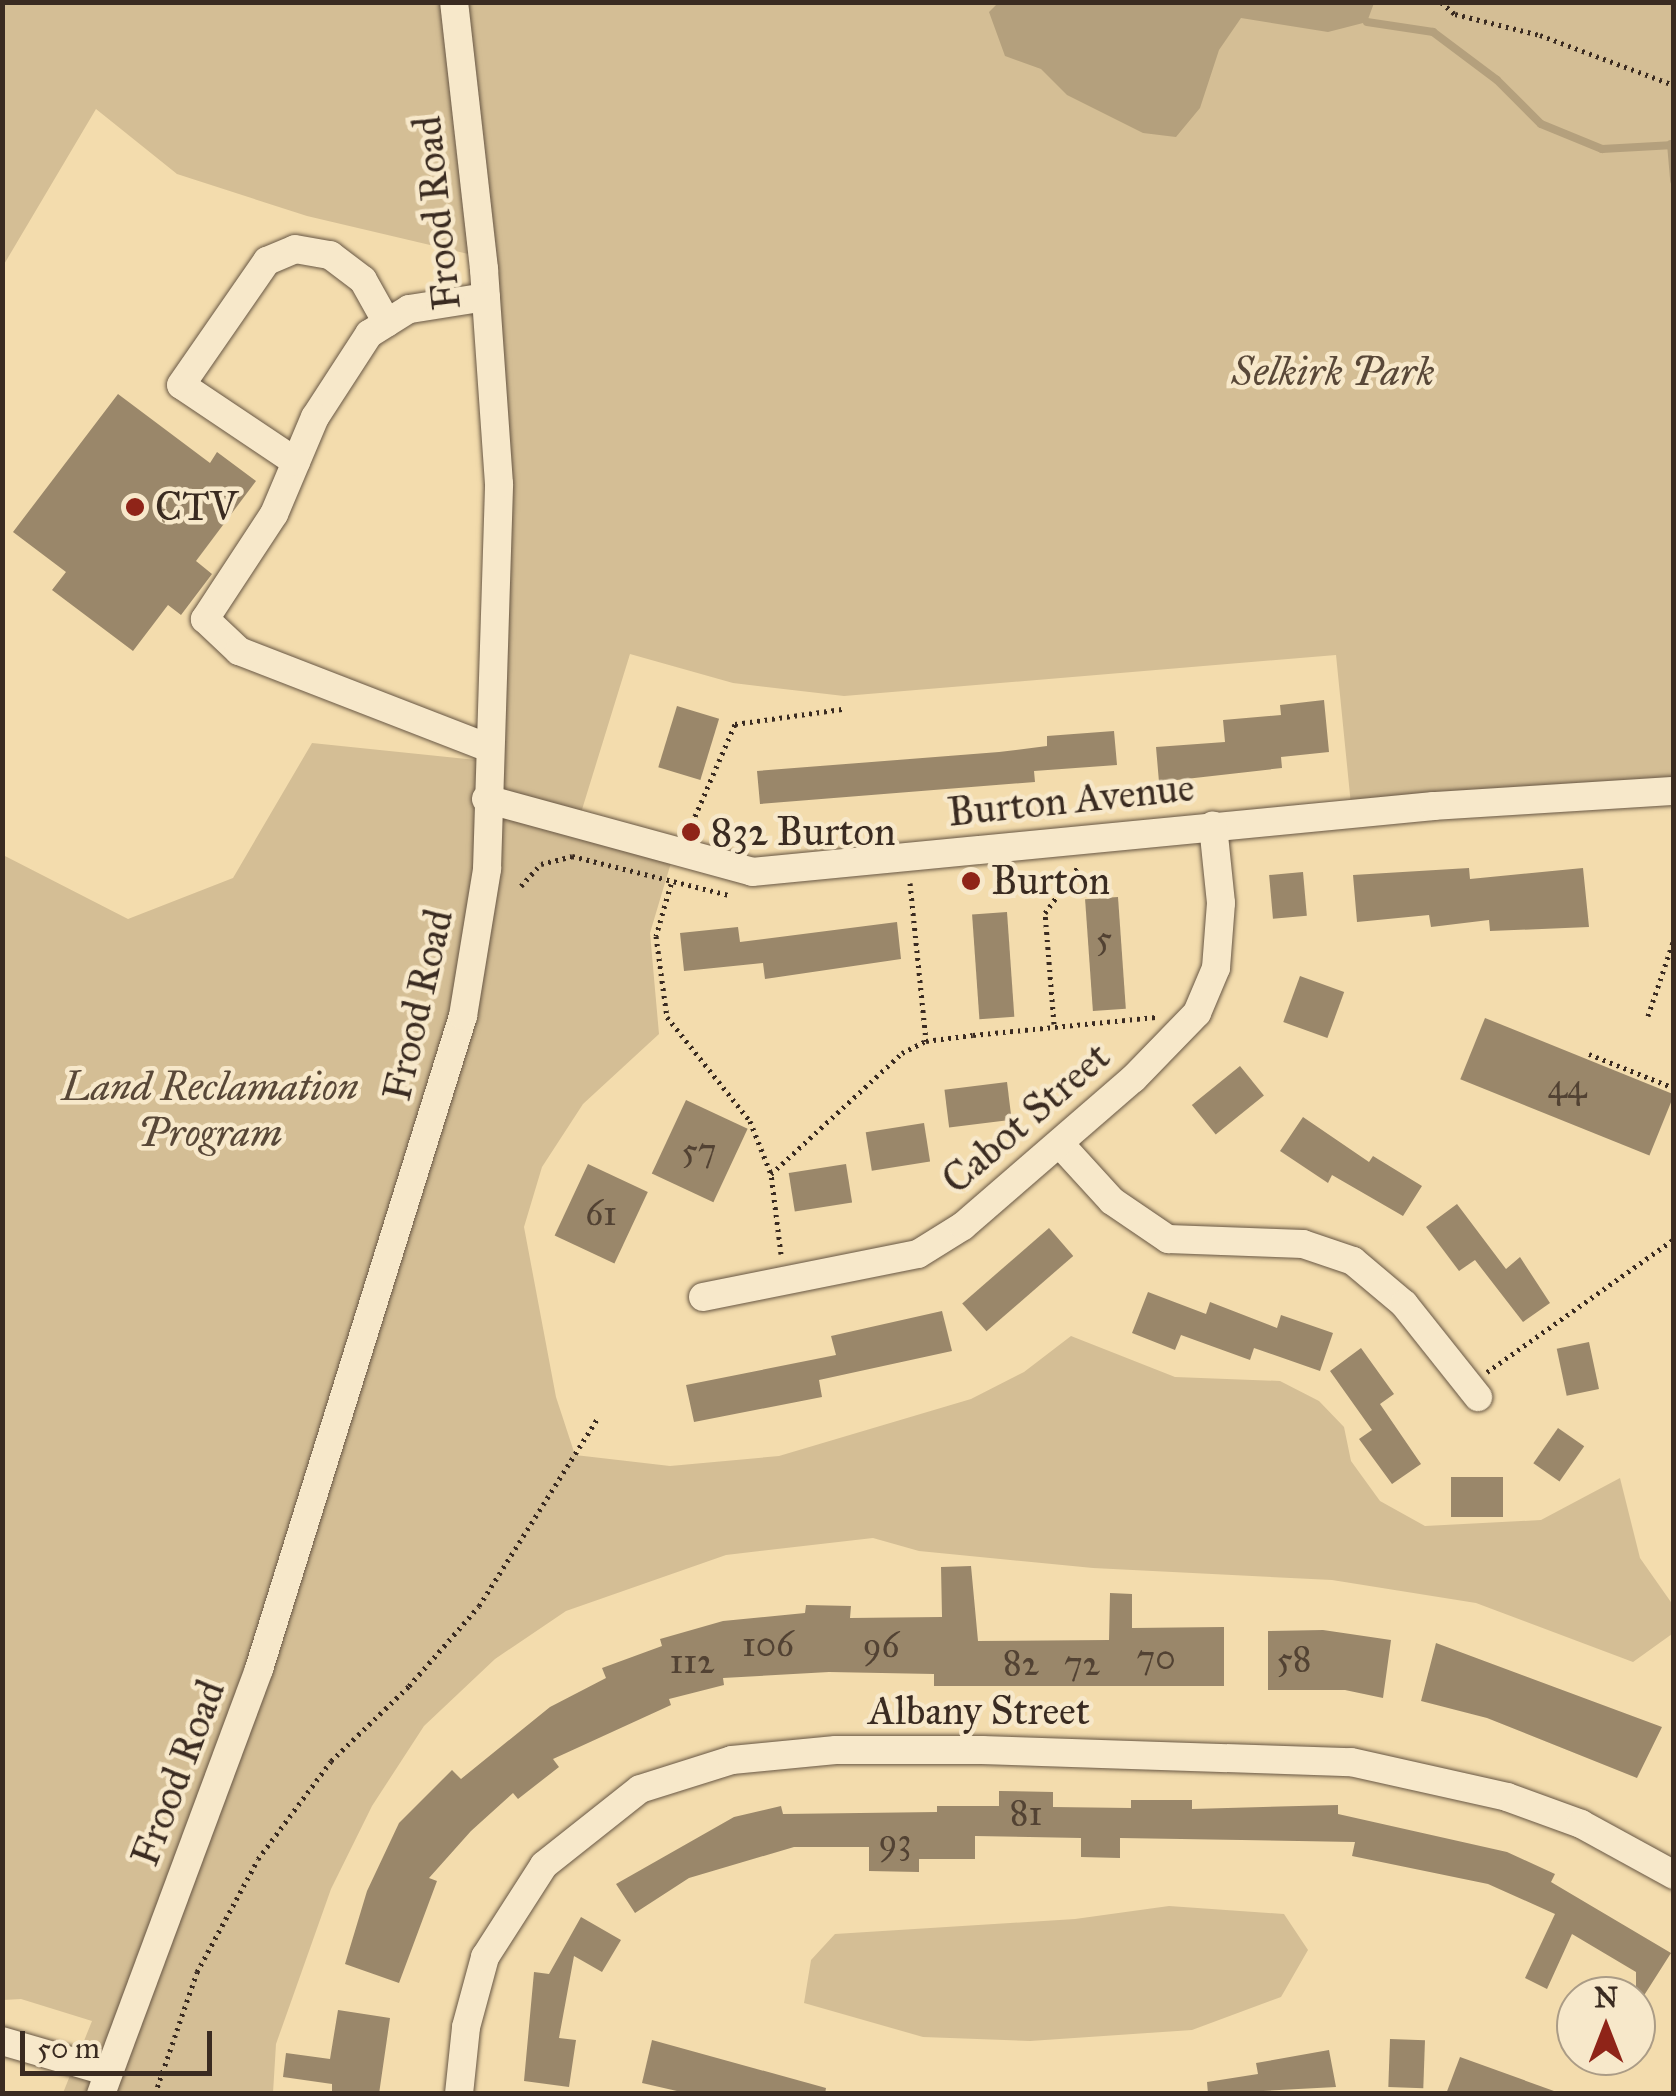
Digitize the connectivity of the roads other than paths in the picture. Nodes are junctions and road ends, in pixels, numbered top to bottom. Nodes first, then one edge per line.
1 (454, 2) edge
2 (486, 298) junction
3 (386, 323) junction
4 (296, 462) junction
5 (489, 748) junction
6 (1674, 792) edge
7 (486, 799) junction
8 (1213, 825) junction
9 (1060, 1144) junction
10 (703, 1297) dead end
11 (1473, 1392) road end
12 (1674, 1875) edge
13 (2, 2041) edge
14 (105, 2083) edge
15 (460, 2094) edge

1 - 2 street, Frood Road
2 - 3 street
2 - 5 street, Frood Road
3 - 4 street
3 - 4 street
4 - 5 street
5 - 7 street, Frood Road
6 - 8 street, Burton Avenue
7 - 8 street, Burton Avenue
7 - 14 street, Frood Road
8 - 9 street, Cabot Street
9 - 10 street, Cabot Street
9 - 11 street
12 - 15 street, Albany Street
13 - 14 street

